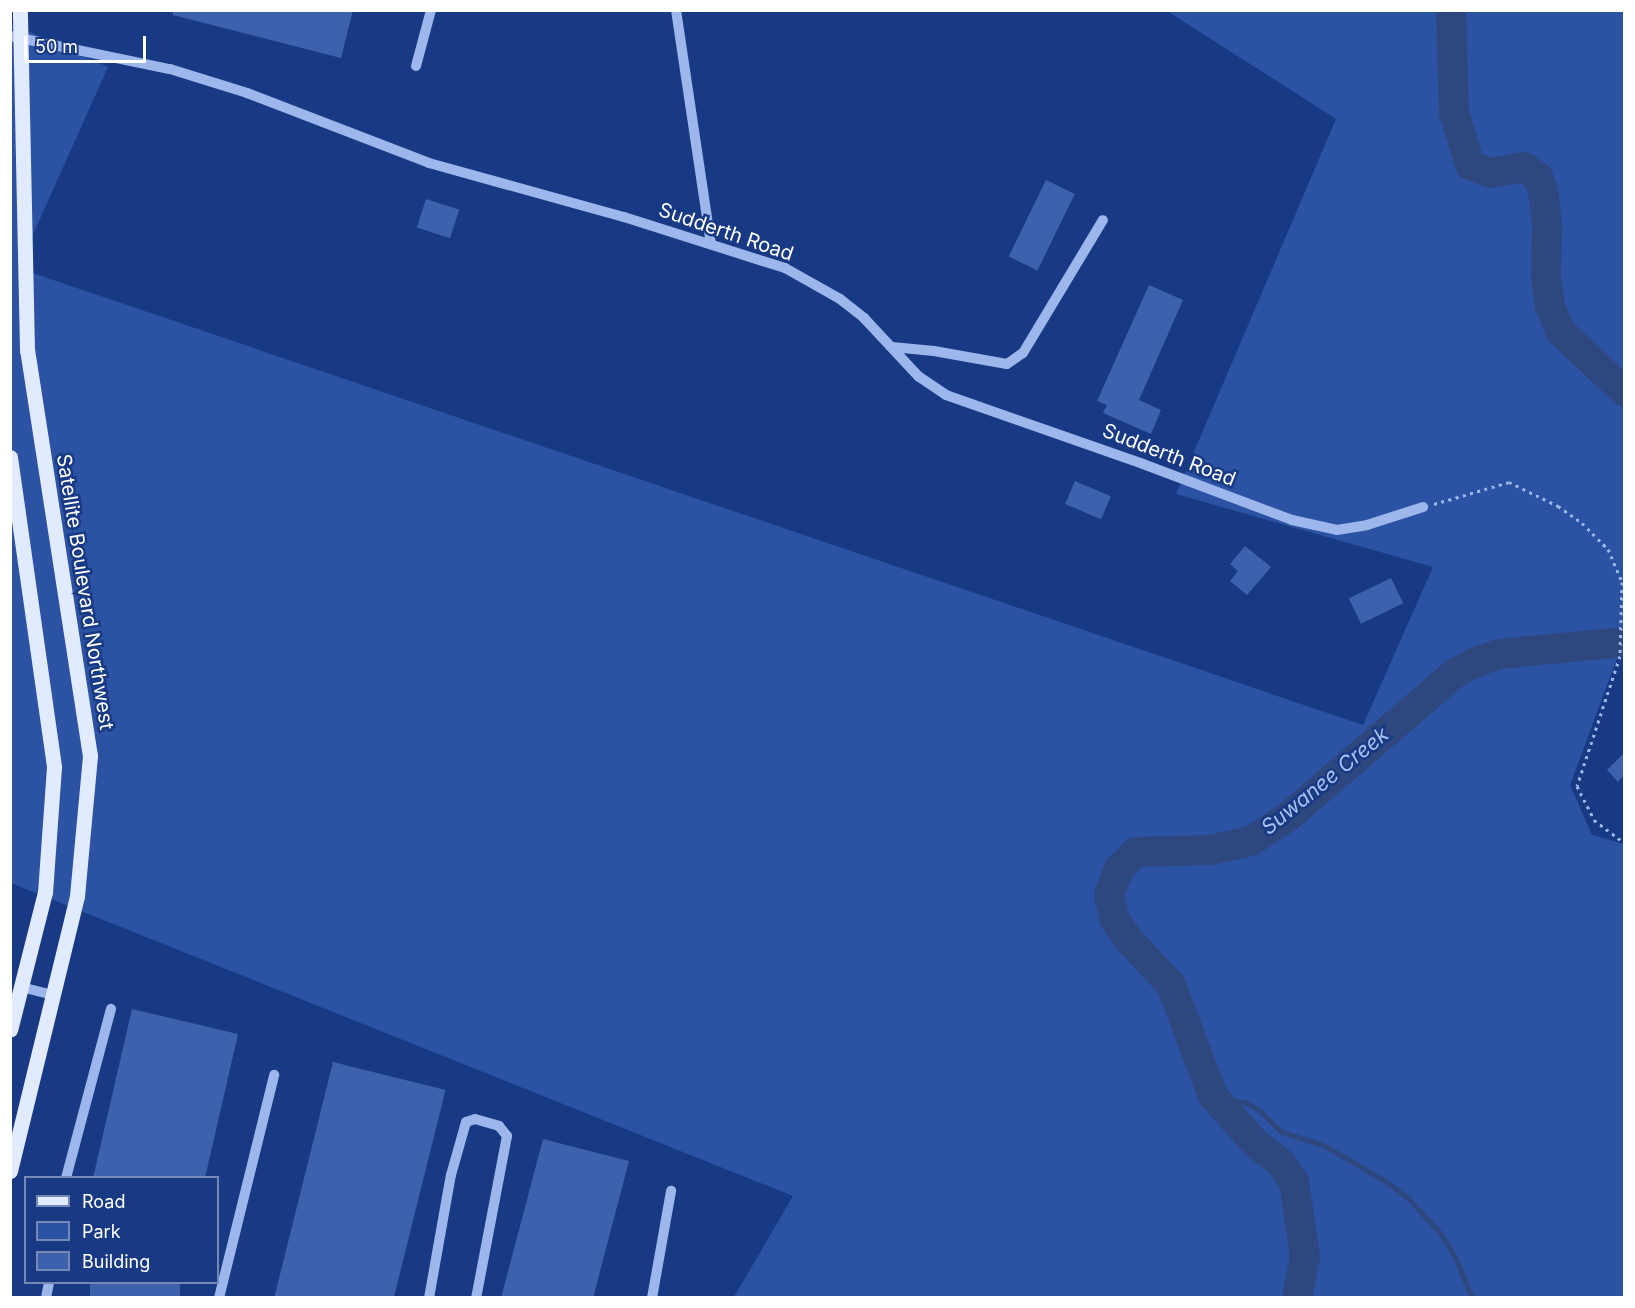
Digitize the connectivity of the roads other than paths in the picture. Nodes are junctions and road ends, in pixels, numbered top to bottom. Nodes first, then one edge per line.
1 (20, 10) edge
2 (431, 10) edge
3 (676, 10) edge
4 (15, 37) edge
5 (416, 66) dead end
6 (1103, 220) dead end
7 (711, 244) junction
8 (892, 347) junction
9 (10, 457) edge
10 (1424, 507) road end
11 (21, 987) junction
12 (53, 995) junction
13 (111, 1009) dead end
14 (10, 1030) edge
15 (274, 1075) dead end
16 (10, 1172) edge
17 (67, 1176) edge
18 (671, 1191) dead end
19 (219, 1298) edge
20 (429, 1298) edge
21 (476, 1298) edge
22 (652, 1298) edge

1 - 4 main road, Satellite Boulevard Northwest
2 - 5 street
3 - 7 street
4 - 7 street, Sudderth Road
4 - 12 main road, Satellite Boulevard Northwest
6 - 8 street
7 - 8 street, Sudderth Road
8 - 10 street, Sudderth Road
9 - 11 main road
11 - 12 street
11 - 14 main road
12 - 16 main road, Satellite Boulevard Northwest
13 - 17 street
15 - 19 street
18 - 22 street
20 - 21 street

